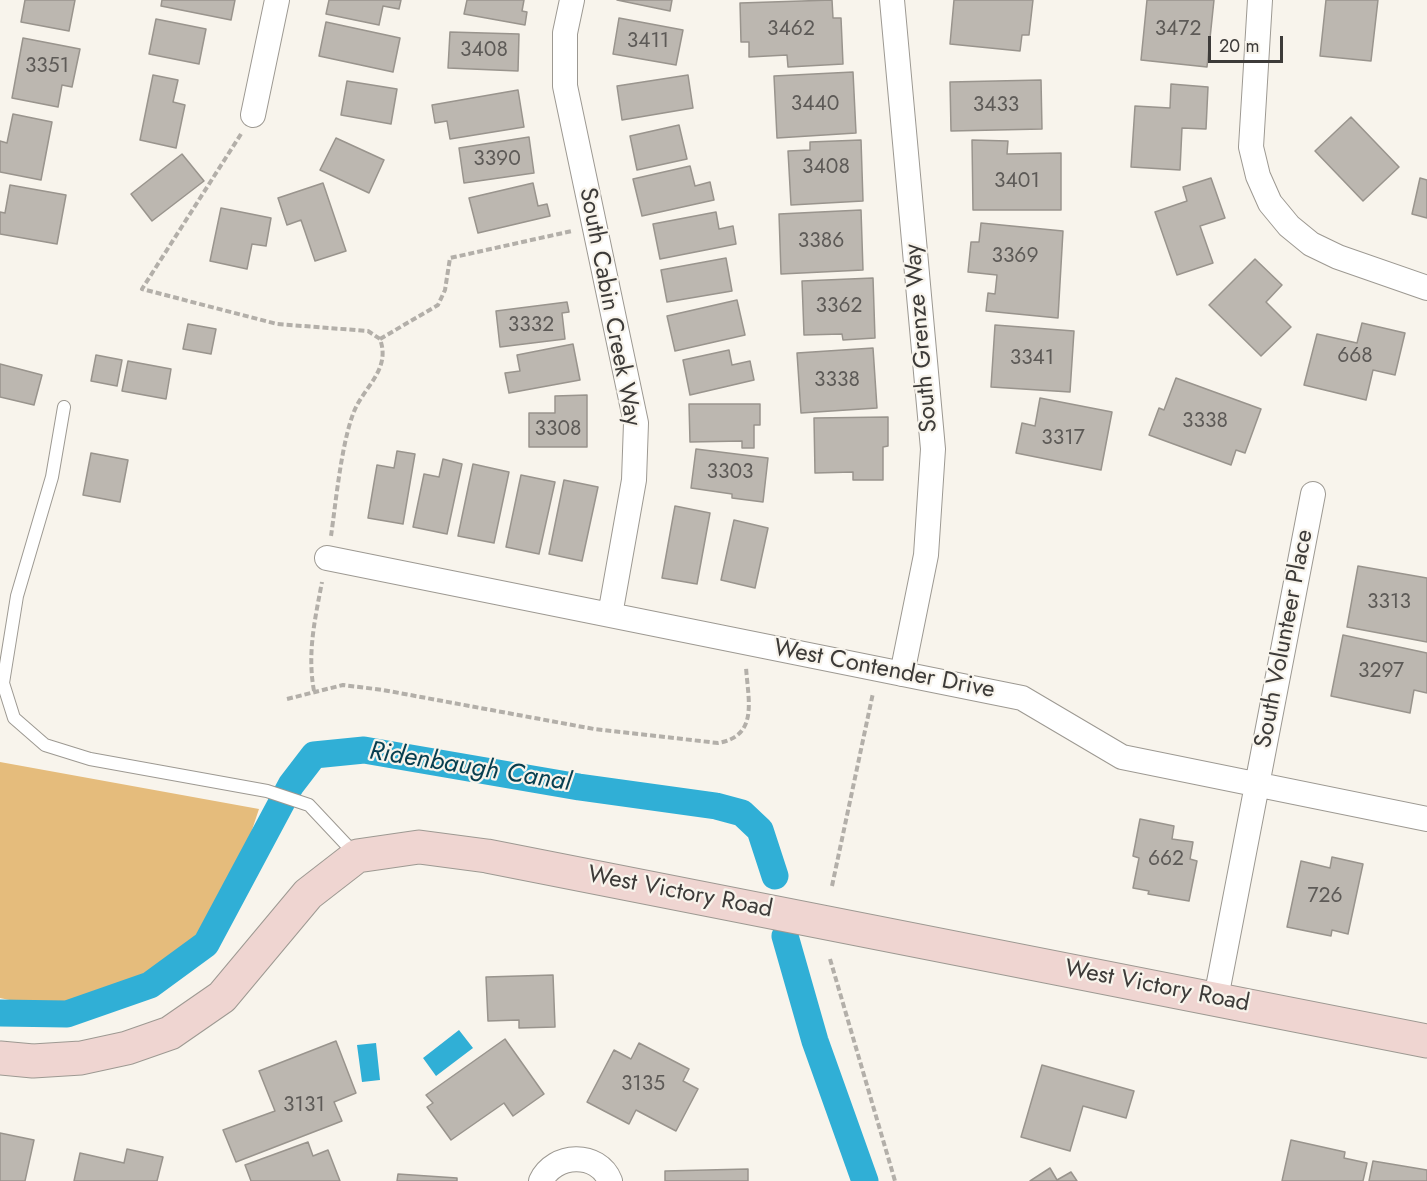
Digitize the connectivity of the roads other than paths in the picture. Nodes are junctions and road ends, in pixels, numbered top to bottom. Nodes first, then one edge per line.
1 (277, 0) edge
2 (572, 0) edge
3 (892, 0) edge
4 (1260, 0) edge
5 (253, 115) road end
6 (1427, 288) edge
7 (64, 407) dead end
8 (1313, 494) dead end
9 (327, 558) road end
10 (610, 615) junction
11 (902, 674) junction
12 (1257, 784) junction
13 (1427, 819) edge
14 (357, 856) junction
15 (1216, 998) junction
16 (1427, 1041) edge
17 (0, 1058) edge
18 (541, 1181) edge
19 (610, 1181) edge

1 - 5 street
2 - 10 street, South Cabin Creek Way
3 - 11 street, South Grenze Way
4 - 6 street
7 - 14 lane
8 - 12 street, South Volunteer Place
9 - 10 street, West Contender Drive
10 - 11 street, West Contender Drive
11 - 12 street, West Contender Drive
12 - 13 street, West Contender Drive
12 - 15 street, South Volunteer Place
14 - 15 main road, West Victory Road
14 - 17 main road, West Victory Road
15 - 16 main road, West Victory Road
18 - 19 street

